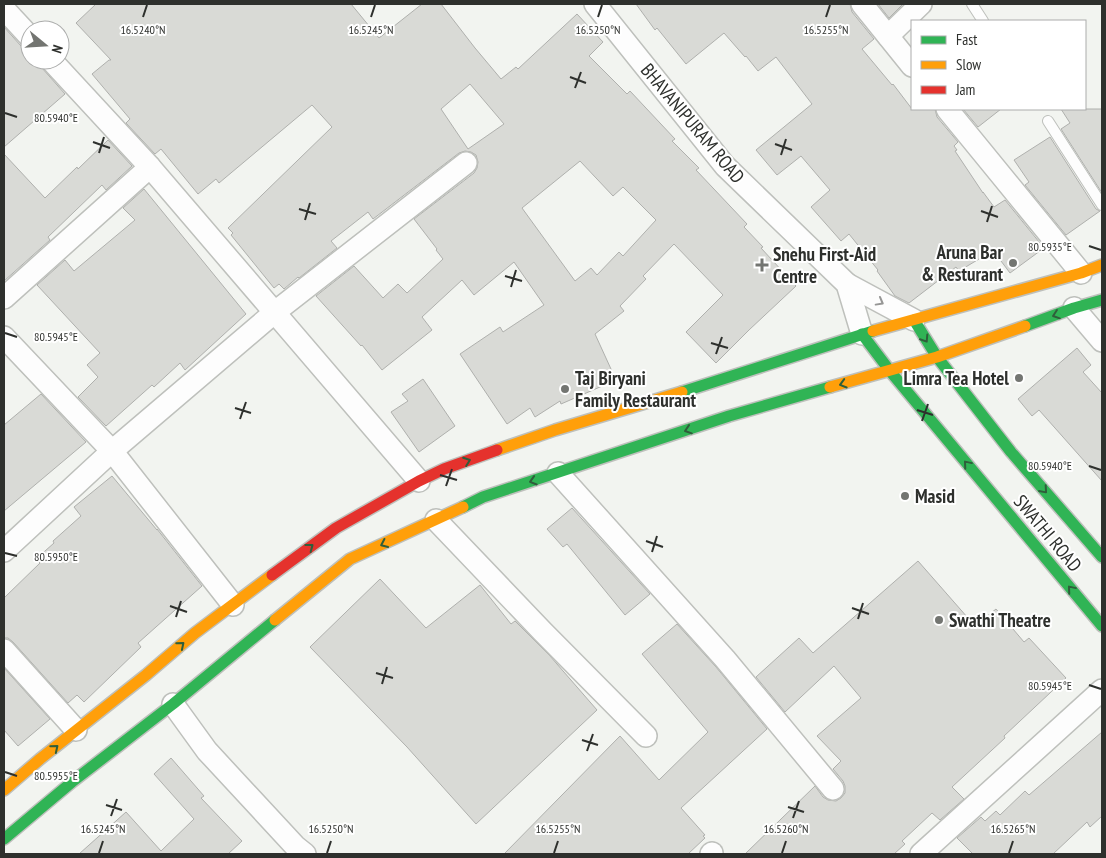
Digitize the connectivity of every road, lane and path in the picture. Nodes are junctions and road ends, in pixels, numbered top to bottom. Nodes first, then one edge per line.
1 (595, 4) edge
2 (862, 4) edge
3 (921, 4) edge
4 (972, 4) edge
5 (4, 9) edge
6 (982, 20) edge
7 (20, 27) edge
8 (888, 36) junction
9 (911, 65) edge
10 (60, 70) edge
11 (948, 110) edge
12 (1048, 121) dead end
13 (466, 163) dead end
14 (150, 167) junction
15 (1102, 205) edge
16 (1102, 266) edge
17 (1081, 273) junction
18 (847, 284) junction
19 (4, 298) edge
20 (1102, 300) edge
21 (1074, 308) junction
22 (275, 312) junction
23 (914, 320) junction
24 (862, 334) junction
25 (4, 337) edge
26 (1102, 341) edge
27 (937, 357) junction
28 (890, 371) junction
29 (112, 451) junction
30 (558, 473) junction
31 (419, 481) junction
32 (436, 520) junction
33 (4, 551) edge
34 (1102, 557) edge
35 (234, 605) junction
36 (1102, 626) edge
37 (4, 650) edge
38 (1102, 690) edge
39 (173, 704) junction
40 (76, 730) junction
41 (646, 736) dead end
42 (833, 789) dead end
43 (4, 790) edge
44 (4, 839) edge
45 (295, 851) edge
46 (921, 854) edge

1 - 18 street, BHAVANIPURAM ROAD
2 - 8 street
3 - 8 street
4 - 6 lane
5 - 7 street
8 - 9 street
10 - 14 street
11 - 17 street
12 - 15 lane
13 - 22 street
14 - 19 street
14 - 22 street
16 - 17 main road
17 - 23 main road
18 -> 23 street
18 - 24 street, BHAVANIPURAM ROAD
20 - 21 main road
21 - 26 street
21 -> 27 main road
22 - 29 street
22 - 31 street
23 - 24 main road
23 -> 27 main road, SWATHI ROAD
24 - 28 main road, SWATHI ROAD
31 -> 24 main road
25 - 29 street
27 - 28 main road
27 -> 34 main road, SWATHI ROAD
28 -> 30 main road
36 -> 28 main road, SWATHI ROAD
29 - 33 street
29 - 35 street
30 -> 32 main road
30 - 42 street
35 -> 31 main road
32 -> 39 main road
32 - 41 street
40 -> 35 main road
37 - 40 street
38 - 46 street
39 - 44 main road
39 - 45 street
43 -> 40 main road

